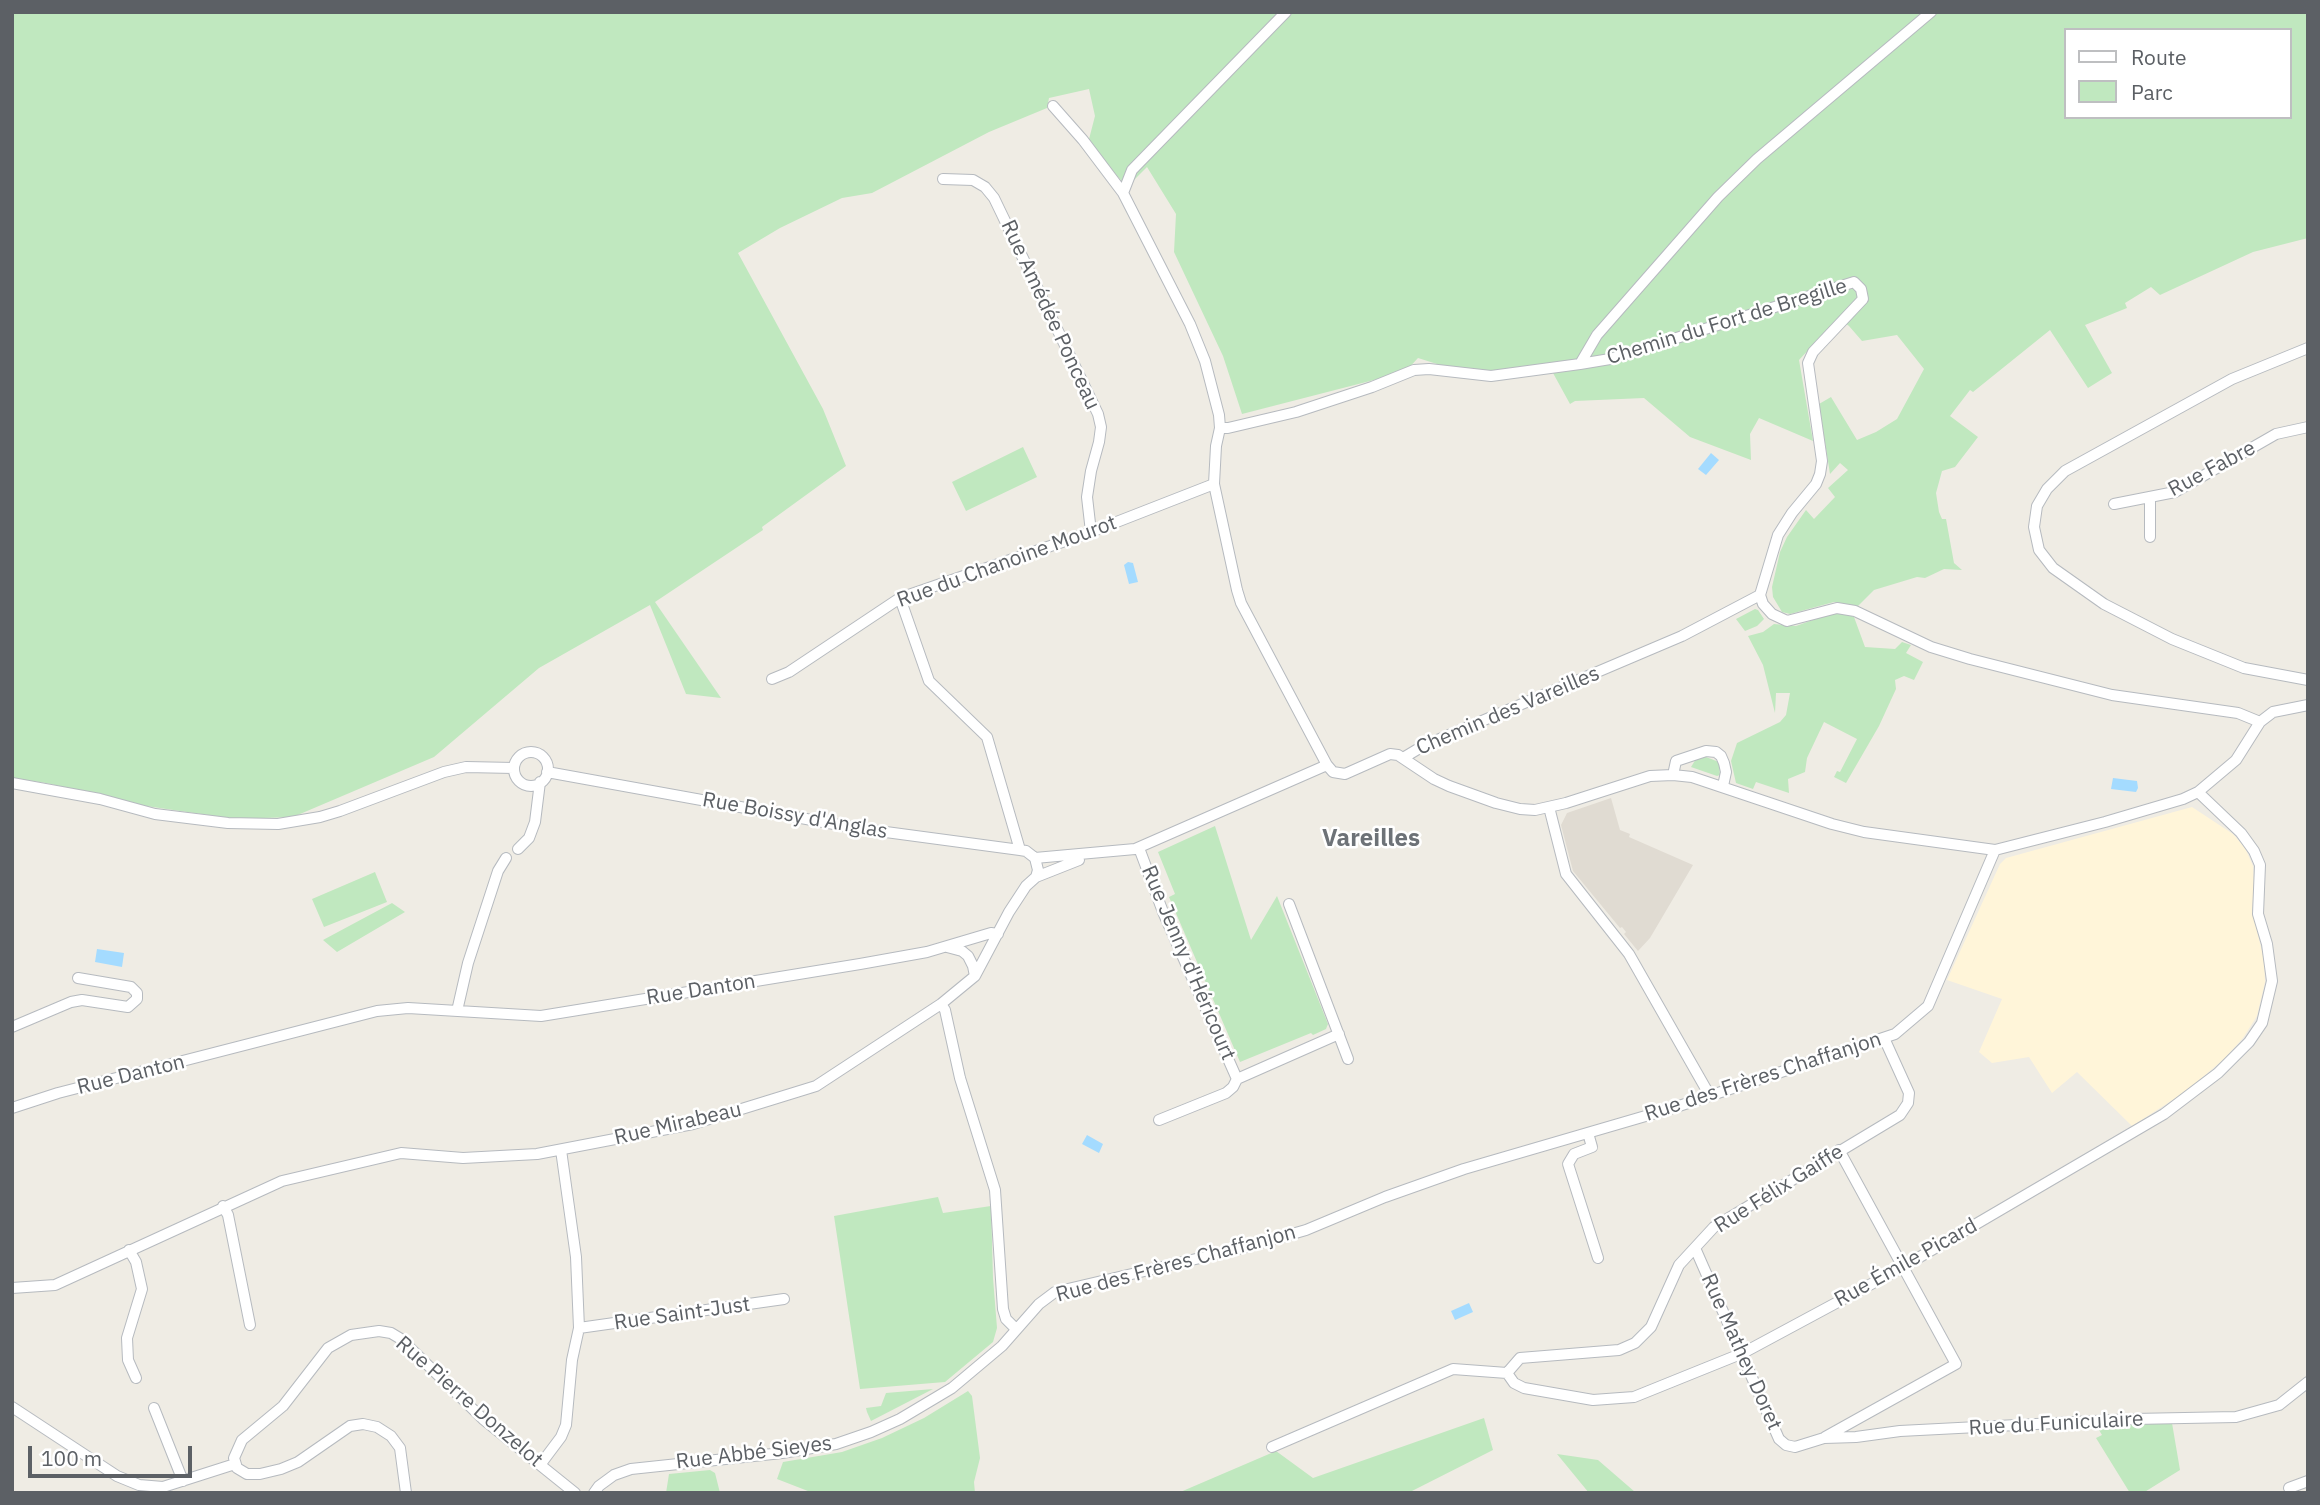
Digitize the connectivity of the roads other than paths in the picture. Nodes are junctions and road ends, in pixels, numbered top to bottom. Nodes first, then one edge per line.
1 (1286, 12) edge
2 (1931, 12) edge
3 (1053, 106) dead end
4 (943, 179) dead end
5 (1123, 194) junction
6 (2308, 348) edge
7 (1580, 364) junction
8 (2308, 427) edge
9 (1220, 428) junction
10 (1214, 484) junction
11 (2150, 498) junction
12 (2114, 504) dead end
13 (1091, 532) junction
14 (2150, 537) dead end
15 (1760, 595) junction
16 (900, 598) junction
17 (772, 679) dead end
18 (2308, 680) edge
19 (2308, 705) edge
20 (2260, 722) junction
21 (1403, 758) junction
22 (1327, 765) junction
23 (514, 768) junction
24 (547, 772) junction
25 (1673, 775) junction
26 (540, 782) junction
27 (12, 783) edge
28 (1723, 786) junction
29 (2198, 792) junction
30 (1549, 807) junction
31 (1139, 848) junction
32 (518, 849) dead end
33 (1020, 850) junction
34 (1995, 850) junction
35 (1100, 854) junction
36 (506, 858) dead end
37 (1037, 861) junction
38 (1036, 877) junction
39 (1289, 904) dead end
40 (998, 934) junction
41 (944, 947) junction
42 (975, 976) junction
43 (78, 978) dead end
44 (941, 1004) junction
45 (457, 1011) junction
46 (12, 1027) edge
47 (1339, 1034) junction
48 (1884, 1038) junction
49 (1348, 1059) dead end
50 (1237, 1079) junction
51 (1710, 1096) junction
52 (12, 1108) edge
53 (1160, 1120) dead end
54 (1588, 1133) junction
55 (561, 1150) junction
56 (1839, 1150) junction
57 (223, 1206) junction
58 (1695, 1248) junction
59 (129, 1250) junction
60 (1598, 1258) dead end
61 (1901, 1268) junction
62 (12, 1288) edge
63 (784, 1299) dead end
64 (250, 1325) dead end
65 (579, 1328) junction
66 (1016, 1329) junction
67 (1743, 1353) junction
68 (1507, 1373) junction
69 (136, 1377) dead end
70 (2308, 1382) edge
71 (952, 1388) joint
72 (12, 1407) edge
73 (154, 1408) dead end
74 (1824, 1438) junction
75 (1272, 1447) dead end
76 (1795, 1447) joint
77 (235, 1464) junction
78 (540, 1465) junction
79 (183, 1481) junction
80 (2308, 1482) edge
81 (2289, 1488) dead end
82 (406, 1493) edge
83 (575, 1493) edge
84 (594, 1493) edge

1 - 5 street
2 - 7 street, Chemin du Fort de Bregille
3 - 5 street
4 - 13 street, Rue Amédée Ponceau
5 - 9 street
6 - 18 street
7 - 9 street
7 - 15 street, Chemin du Fort de Bregille
8 - 11 street, Rue Fabre
9 - 10 street
10 - 13 street, Rue du Chanoine Mourot
10 - 22 street
11 - 12 street, Rue Fabre
11 - 14 street
13 - 16 street, Rue du Chanoine Mourot
15 - 20 street
15 - 21 street, Chemin des Vareilles
16 - 17 street, Rue du Chanoine Mourot
16 - 33 street
19 - 20 street
20 - 29 street
21 - 22 street, Chemin des Vareilles
21 - 30 street
22 - 31 street, Chemin des Vareilles
23 - 24 street
23 - 26 street
23 - 27 street
24 - 26 street
24 - 33 street, Rue Boissy d'Anglas
25 - 28 street
25 - 28 street
25 - 30 street
26 - 32 street
28 - 34 street
29 - 34 street
29 - 61 street, Rue Émile Picard
30 - 51 street
31 - 35 street, Chemin des Vareilles
31 - 50 street, Rue Jenny d'Héricourt
33 - 37 street, Rue Boissy d'Anglas
34 - 48 street, Rue des Frères Chaffanjon
35 - 37 street, Chemin des Vareilles
35 - 38 street, Chemin des Vareilles
36 - 45 street
37 - 38 street, Rue Mirabeau
38 - 40 street, Rue Mirabeau
39 - 47 street
40 - 41 street, Rue Danton
40 - 42 street, Rue Mirabeau
41 - 42 street
41 - 45 street, Rue Danton
42 - 44 street, Rue Mirabeau
43 - 46 street
44 - 55 street, Rue Mirabeau
44 - 66 street
45 - 52 street, Rue Danton
47 - 49 street
47 - 50 street, Rue Jenny d'Héricourt
48 - 51 street, Rue des Frères Chaffanjon
48 - 56 street, Rue Félix Gaiffe
50 - 53 street, Rue Jenny d'Héricourt
51 - 54 street, Rue des Frères Chaffanjon
54 - 60 street
54 - 66 street, Rue des Frères Chaffanjon
55 - 57 street, Rue Mirabeau
55 - 65 street
56 - 58 street, Rue Félix Gaiffe
56 - 61 street
57 - 59 street, Rue Mirabeau
57 - 64 street
58 - 67 street, Rue Mathey Doret
58 - 68 street, Rue Félix Gaiffe
59 - 62 street, Rue Mirabeau
59 - 69 street
61 - 67 street, Rue Émile Picard
61 - 74 street
63 - 65 street, Rue Saint-Just
65 - 78 street
66 - 71 street, Rue des Frères Chaffanjon
67 - 68 street, Rue Émile Picard
67 - 76 street, Rue Mathey Doret
68 - 75 street, Rue Émile Picard
70 - 74 street, Rue du Funiculaire
71 - 84 street, Rue Abbé Sieyes
72 - 79 street
73 - 79 street
74 - 76 street, Rue du Funiculaire
77 - 78 street, Rue Pierre Donzelot
77 - 79 street
77 - 82 street
78 - 83 street, Rue Pierre Donzelot
80 - 81 street

